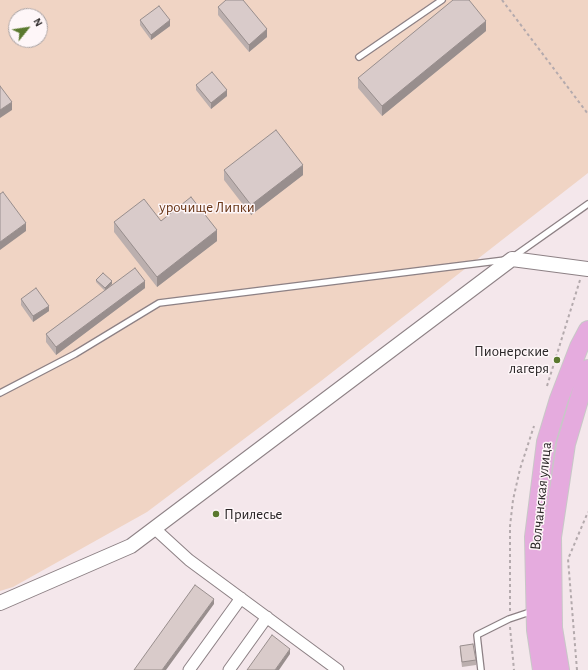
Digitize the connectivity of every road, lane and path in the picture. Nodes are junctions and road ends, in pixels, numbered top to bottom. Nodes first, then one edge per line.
1 (442, 0) edge
2 (502, 0) edge
3 (359, 57) dead end
4 (588, 114) edge
5 (588, 204) edge
6 (512, 259) junction
7 (588, 269) edge
8 (588, 330) edge
9 (588, 371) edge
10 (0, 393) edge
11 (588, 512) edge
12 (154, 528) junction
13 (241, 598) junction
14 (0, 602) edge
15 (535, 611) junction
16 (267, 617) junction
17 (189, 670) edge
18 (229, 670) edge
19 (338, 670) edge
20 (481, 670) edge
21 (542, 670) edge
22 (560, 670) edge
23 (577, 670) edge

1 - 3 lane
2 - 4 path
5 - 6 lane
6 - 7 street
6 - 10 lane
6 - 12 street
8 - 15 main road, Волчанская улица
9 - 22 main road, Волчанская улица
11 - 23 path
12 - 13 street
12 - 14 street
13 - 16 street
13 - 17 street
15 - 20 lane
15 - 21 main road, Волчанская улица
16 - 18 street
16 - 19 street

